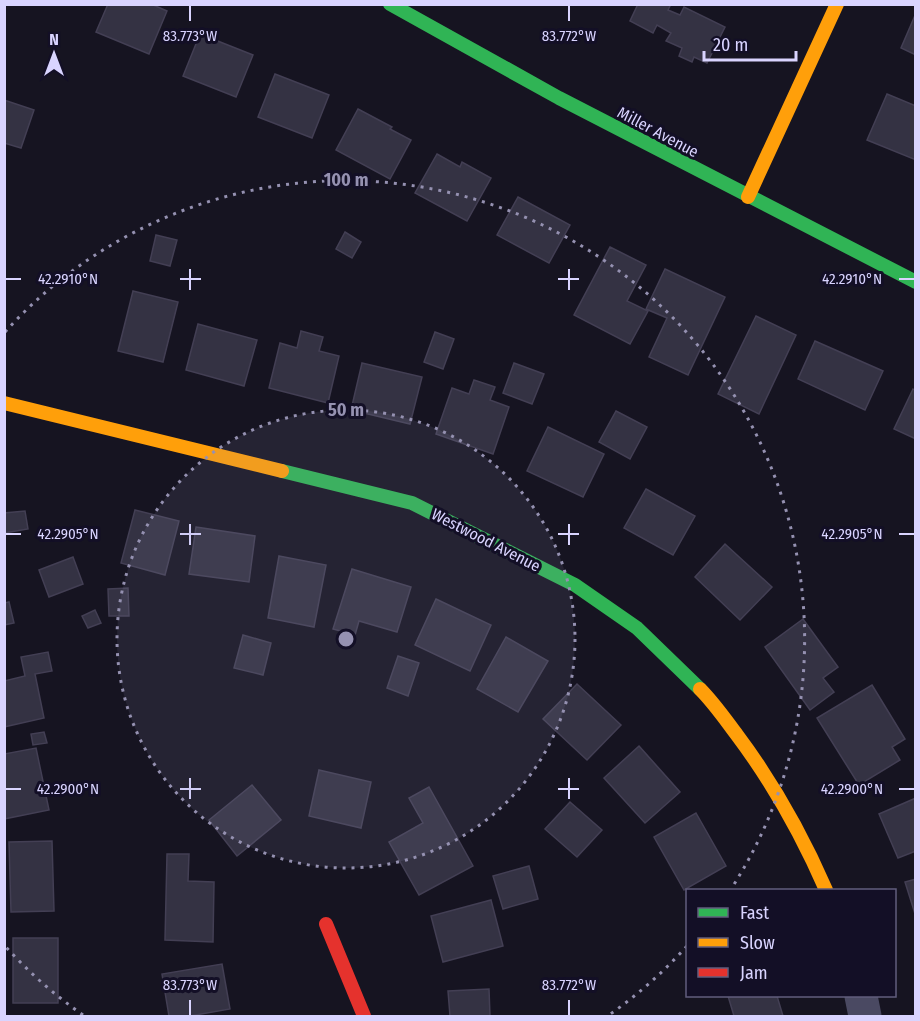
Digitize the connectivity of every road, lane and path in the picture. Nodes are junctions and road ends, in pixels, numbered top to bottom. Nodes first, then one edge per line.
1 (390, 4) edge
2 (837, 4) edge
3 (748, 197) junction
4 (915, 282) edge
5 (4, 404) edge
6 (825, 889) edge
7 (326, 924) dead end
8 (861, 997) edge
9 (364, 1017) edge
10 (865, 1017) edge

1 - 3 street, Miller Avenue
2 - 3 street
3 - 4 street, Miller Avenue
5 - 6 street, Westwood Avenue
7 - 9 street
8 - 10 street

